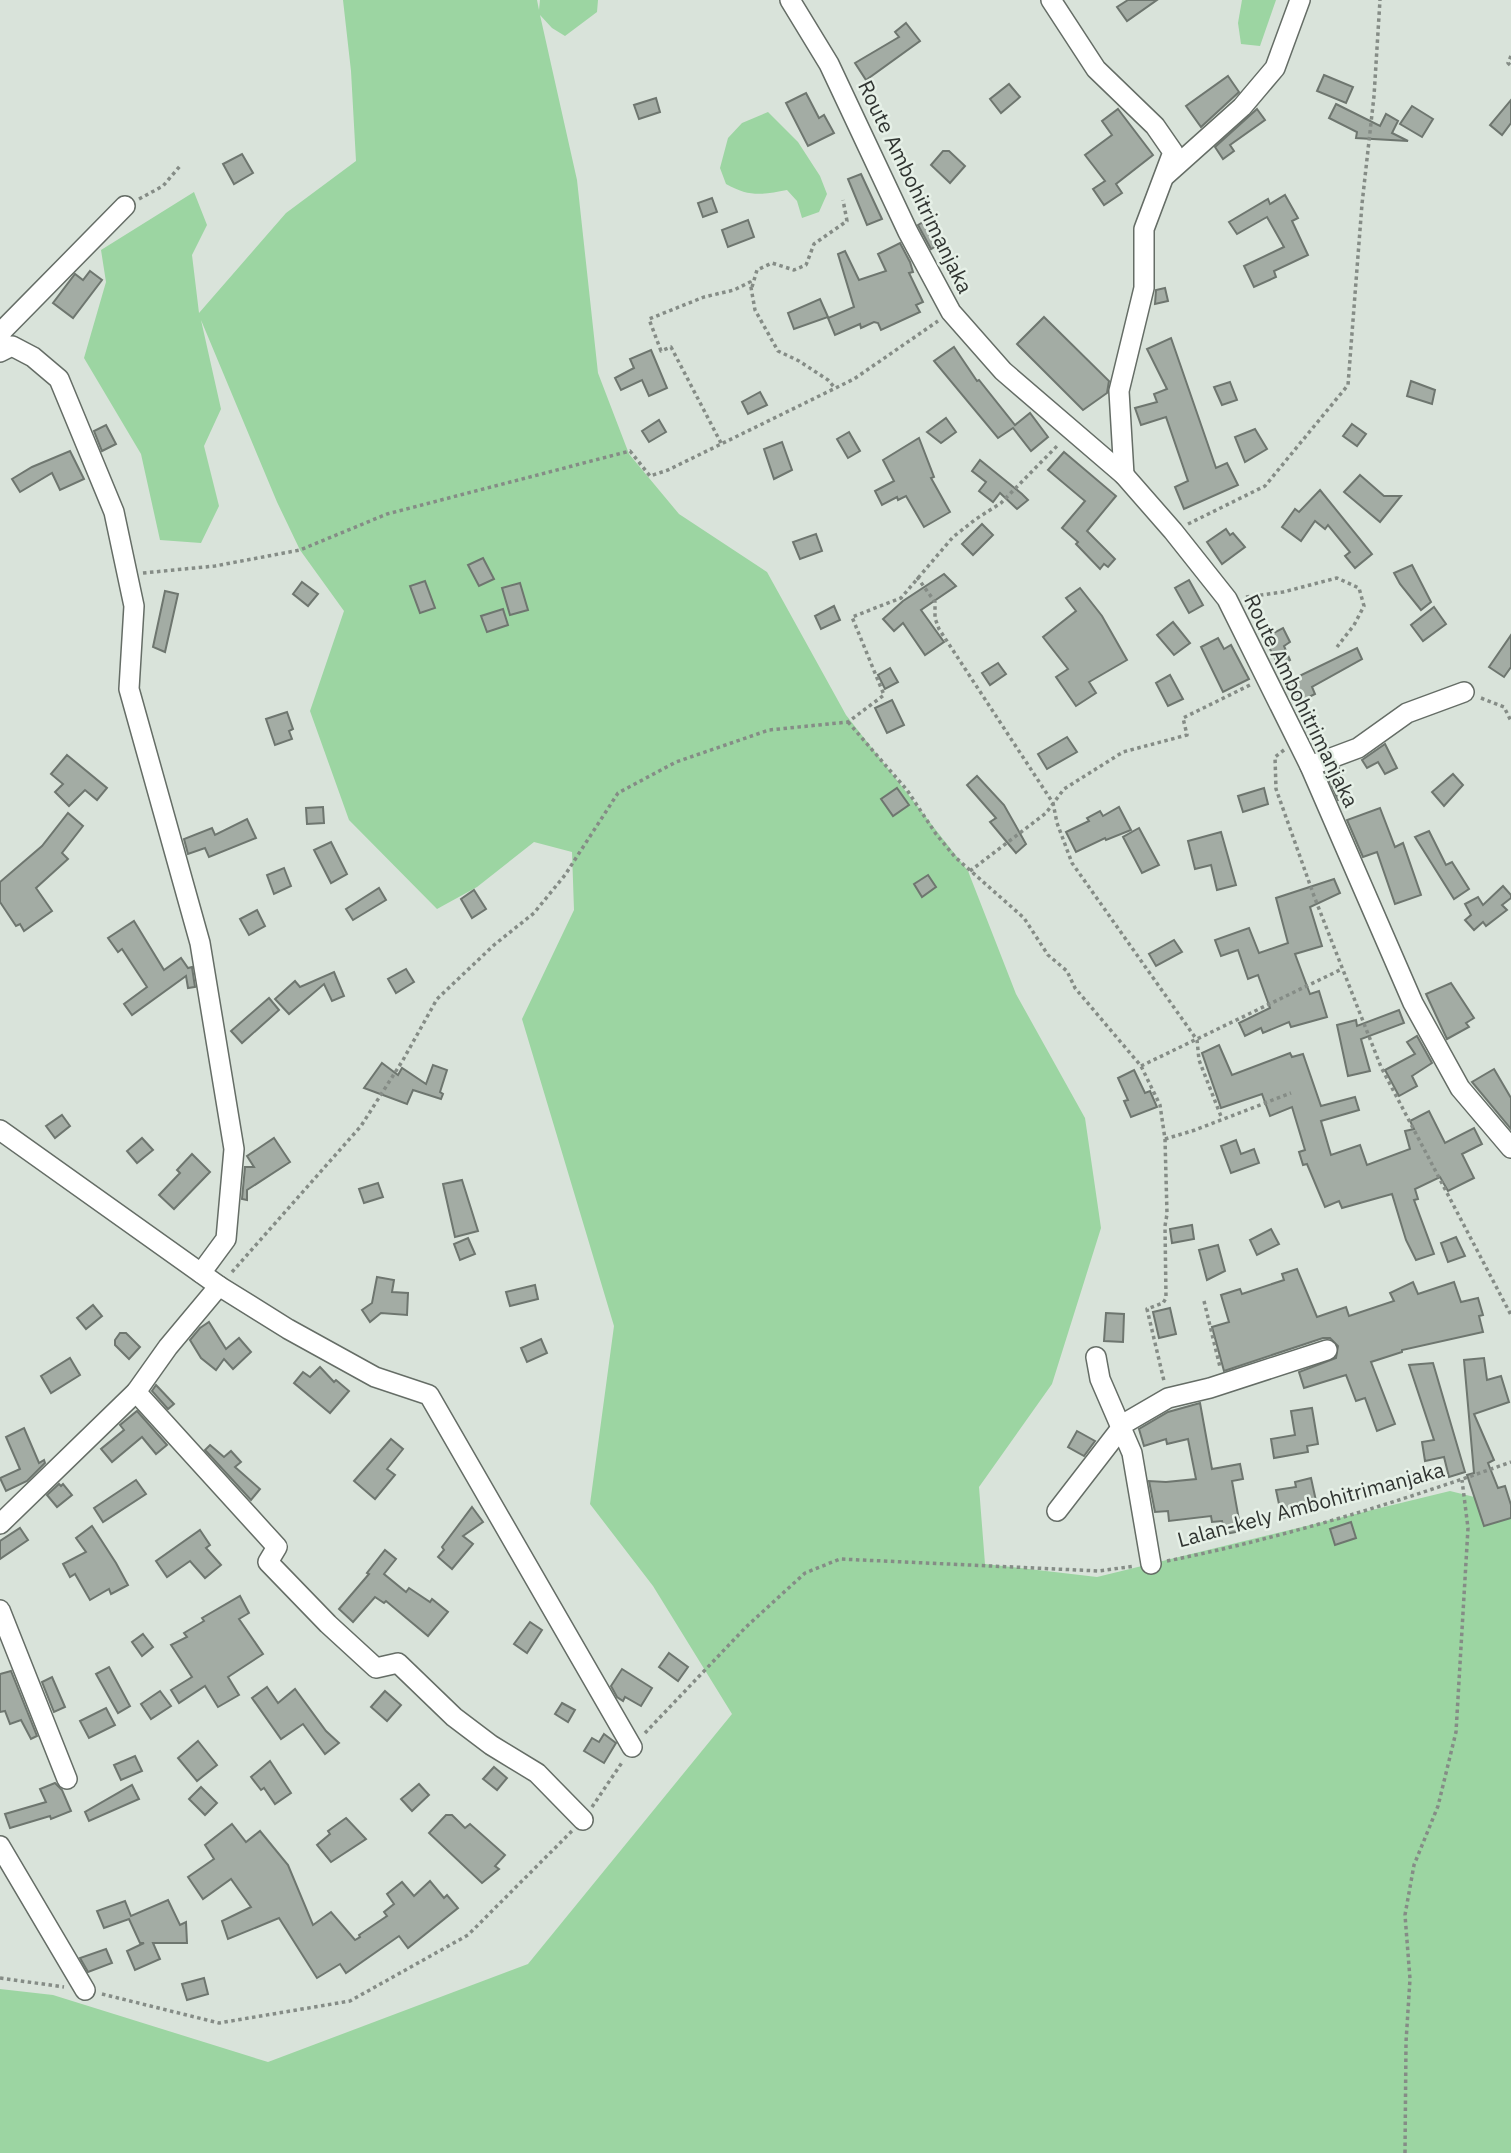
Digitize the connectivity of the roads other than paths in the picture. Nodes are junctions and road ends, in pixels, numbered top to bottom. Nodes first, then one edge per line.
1 (790, 0) edge
2 (1051, 0) edge
3 (1300, 0) edge
4 (1163, 178) junction
5 (125, 206) road end
6 (0, 337) edge
7 (0, 352) edge
8 (1124, 475) junction
9 (1464, 692) road end
10 (1310, 766) junction
11 (0, 1130) edge
12 (1511, 1148) edge
13 (201, 1273) junction
14 (219, 1286) junction
15 (1327, 1350) dead end
16 (1096, 1357) dead end
17 (135, 1392) junction
18 (1121, 1427) junction
19 (24, 1498) junction
20 (0, 1510) edge
21 (1057, 1511) dead end
22 (0, 1524) edge
23 (1151, 1564) road end
24 (0, 1610) edge
25 (632, 1748) road end
26 (67, 1779) dead end
27 (583, 1820) road end
28 (0, 1846) edge
29 (85, 1990) road end

1 - 8 street, Route Ambohitrimanjaka
2 - 4 street
3 - 4 street
4 - 8 street
5 - 6 street
7 - 13 street
8 - 10 street, Route Ambohitrimanjaka
9 - 10 street
10 - 12 street, Route Ambohitrimanjaka
11 - 13 street
13 - 14 street
14 - 17 street
14 - 25 street
15 - 18 street
16 - 18 street
17 - 19 street
17 - 27 street
18 - 21 street
18 - 23 street
19 - 20 street
19 - 22 street
24 - 26 street
28 - 29 street

